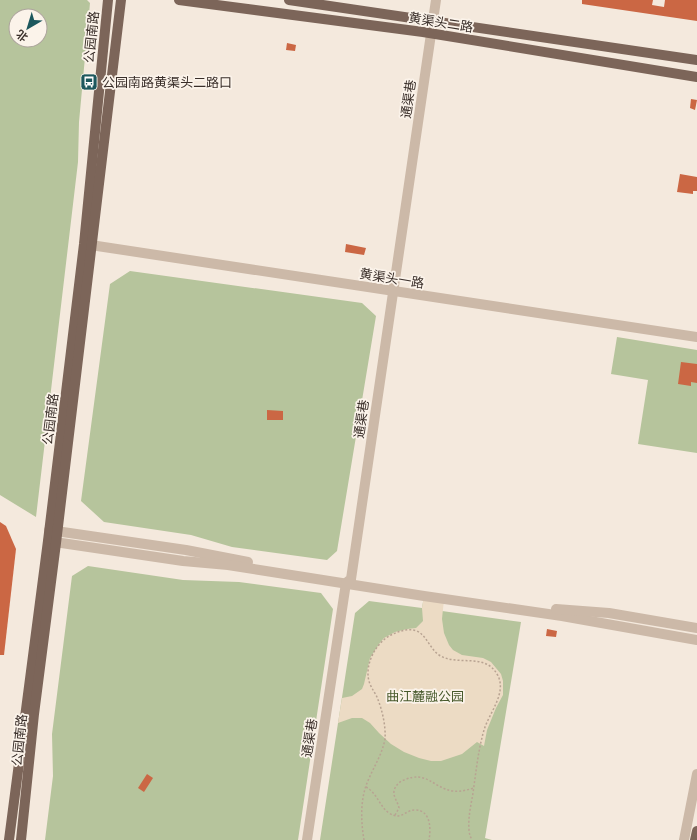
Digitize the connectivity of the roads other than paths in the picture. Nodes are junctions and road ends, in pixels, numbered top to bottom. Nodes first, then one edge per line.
1 (108, 0) edge
2 (121, 0) edge
3 (179, 0) edge
4 (289, 0) edge
5 (436, 0) edge
6 (433, 21) junction
7 (431, 33) junction
8 (697, 60) edge
9 (697, 77) edge
10 (87, 245) junction
11 (393, 291) junction
12 (697, 337) edge
13 (54, 530) junction
14 (52, 542) junction
15 (348, 581) junction
16 (697, 628) edge
17 (697, 640) edge
18 (697, 774) edge
19 (697, 831) edge
20 (9, 840) edge
21 (21, 840) edge
22 (307, 840) edge
23 (684, 840) edge
24 (695, 840) edge

1 - 10 main road, 公园南路
2 - 10 main road, 公园南路
3 - 7 main road, 黄渠头二路
4 - 6 main road, 黄渠头二路
5 - 6 street, 通渠巷
6 - 7 street, 通渠巷
6 - 8 main road, 黄渠头二路
7 - 9 main road, 黄渠头二路
7 - 11 street, 通渠巷
10 - 11 street, 黄渠头一路
10 - 13 main road, 公园南路
11 - 12 street, 黄渠头一路
11 - 15 street, 通渠巷
13 - 14 main road, 公园南路
13 - 15 street
14 - 15 street
14 - 20 main road, 公园南路
14 - 21 main road, 公园南路
15 - 16 street
15 - 17 street
15 - 22 street, 通渠巷
18 - 23 street
19 - 24 main road

